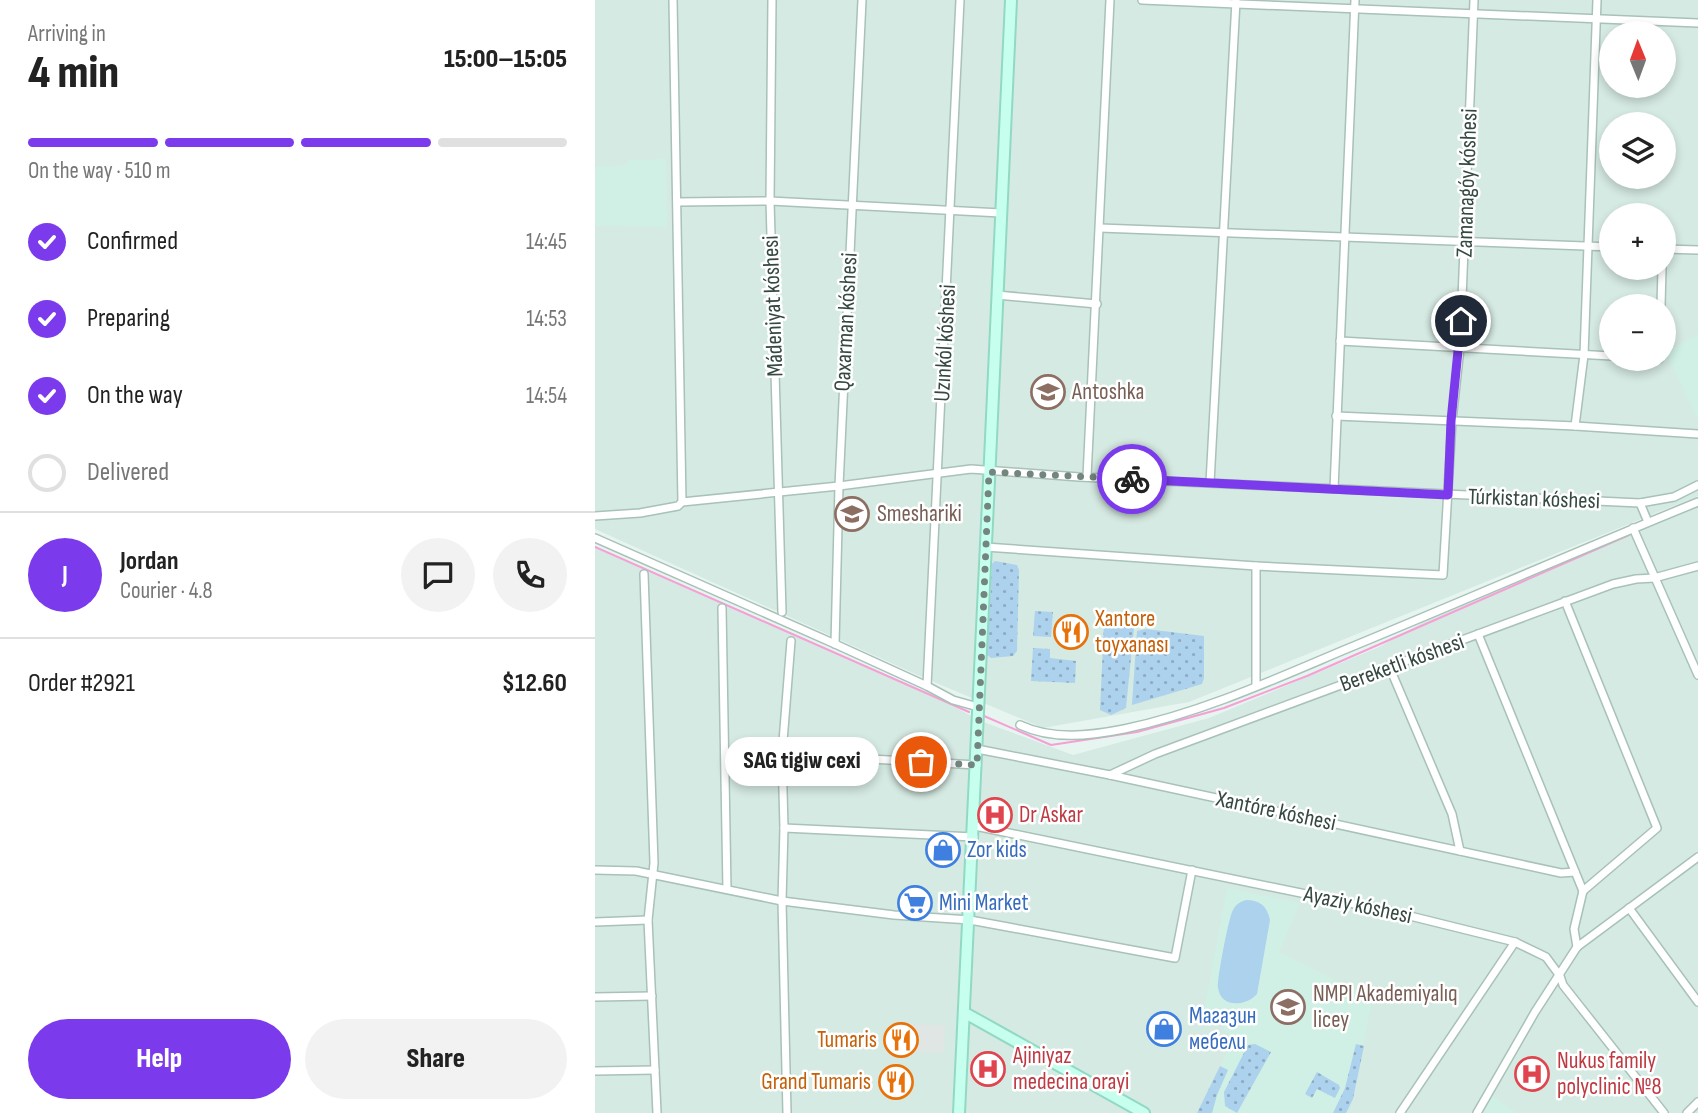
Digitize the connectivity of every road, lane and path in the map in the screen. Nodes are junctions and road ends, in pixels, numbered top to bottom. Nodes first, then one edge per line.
1 (673, 0) edge
2 (772, 0) edge
3 (862, 0) edge
4 (960, 0) edge
5 (1011, 0) edge
6 (1110, 0) edge
7 (1142, 0) edge
8 (1474, 0) edge
9 (1597, 0) edge
10 (1236, 2) edge
11 (1355, 4) edge
12 (1473, 13) junction
13 (1597, 19) junction
14 (1698, 23) edge
15 (770, 201) junction
16 (677, 202) junction
17 (851, 205) junction
18 (952, 209) junction
19 (1001, 214) junction
20 (1100, 228) junction
21 (1224, 233) junction
22 (1344, 237) junction
23 (1465, 242) junction
24 (1587, 247) junction
25 (1599, 247) edge
26 (1676, 249) edge
27 (1698, 250) edge
28 (997, 295) junction
29 (1097, 304) junction
30 (1340, 341) junction
31 (1460, 348) junction
32 (1584, 355) junction
33 (1599, 356) edge
34 (1336, 416) junction
35 (1451, 421) junction
36 (1575, 426) junction
37 (1698, 434) edge
38 (989, 472) junction
39 (939, 473) junction
40 (1087, 477) junction
41 (1210, 483) junction
42 (1698, 485) edge
43 (839, 486) junction
44 (1334, 489) junction
45 (778, 492) junction
46 (1448, 495) junction
47 (682, 502) junction
48 (1698, 502) edge
49 (1640, 503) junction
50 (595, 516) edge
51 (1648, 522) junction
52 (1633, 528) junction
53 (595, 538) edge
54 (985, 547) junction
55 (1256, 566) junction
56 (1698, 566) edge
57 (644, 574) dead end
58 (1654, 578) junction
59 (1565, 601) junction
60 (722, 608) dead end
61 (782, 612) dead end
62 (1478, 634) junction
63 (791, 641) dead end
64 (835, 644) junction
65 (1389, 666) junction
66 (1697, 669) edge
67 (927, 686) junction
68 (1257, 686) junction
69 (978, 707) junction
70 (1020, 725) dead end
71 (977, 749) junction
72 (782, 754) junction
73 (977, 765) junction
74 (1111, 775) junction
75 (784, 828) junction
76 (975, 831) junction
77 (1460, 851) junction
78 (1698, 857) edge
79 (595, 870) edge
80 (1192, 870) junction
81 (1575, 872) junction
82 (653, 875) junction
83 (727, 889) junction
84 (1583, 891) junction
85 (782, 901) junction
86 (1629, 908) junction
87 (648, 920) junction
88 (970, 920) junction
89 (595, 922) edge
90 (1515, 942) junction
91 (1577, 947) junction
92 (1560, 976) junction
93 (652, 996) junction
94 (595, 997) edge
95 (1698, 1002) edge
96 (965, 1013) junction
97 (655, 1070) junction
98 (595, 1071) edge
99 (1698, 1102) edge
100 (657, 1113) edge
101 (787, 1113) edge
102 (959, 1113) edge
103 (1144, 1113) edge
104 (1400, 1113) edge
105 (1477, 1113) edge
106 (1664, 1113) edge
107 (1687, 1113) edge

1 - 16 street
2 - 15 street, Mádeniyat kóshesi
3 - 17 street, Qaxarman kóshesi
4 - 18 street, Uzınkól kóshesi
5 - 19 main road
6 - 20 street
7 - 10 street
8 - 12 street, Zamanagóy kóshesi
9 - 13 street
10 - 11 street
10 - 21 street
11 - 12 street
11 - 22 street
12 - 13 street
12 - 23 street, Zamanagóy kóshesi
13 - 14 street
13 - 24 street
15 - 16 street
15 - 17 street
15 - 45 street, Mádeniyat kóshesi
16 - 47 street
17 - 18 street
17 - 43 street, Qaxarman kóshesi
18 - 19 street
18 - 39 street, Uzınkól kóshesi
19 - 28 main road
20 - 21 street
20 - 29 street
21 - 22 street
21 - 41 street
22 - 23 street
22 - 30 street
23 - 24 street
23 - 31 street, Zamanagóy kóshesi
24 - 25 street
24 - 32 street
26 - 27 street
28 - 29 street
28 - 38 main road
29 - 40 street
30 - 31 street
30 - 34 street
31 - 32 street
31 - 35 street, Zamanagóy kóshesi
32 - 33 street
32 - 36 street
34 - 35 street
34 - 44 street
35 - 36 street
35 - 46 street, Zamanagóy kóshesi
36 - 37 street
38 - 39 street, Túrkistan kóshesi
38 - 40 street, Túrkistan kóshesi
38 - 54 main road
39 - 43 street, Túrkistan kóshesi
39 - 67 street, Uzınkól kóshesi
40 - 41 street, Túrkistan kóshesi
41 - 44 street, Túrkistan kóshesi
42 - 49 street, Túrkistan kóshesi
43 - 45 street, Túrkistan kóshesi
43 - 64 street, Qaxarman kóshesi
44 - 46 street, Túrkistan kóshesi
45 - 47 street, Túrkistan kóshesi
45 - 61 street, Mádeniyat kóshesi
46 - 49 street, Túrkistan kóshesi
46 - 55 street, Zamanagóy kóshesi
47 - 50 street, Túrkistan kóshesi
48 - 51 street
49 - 51 street
51 - 52 street
52 - 58 street
52 - 68 street
53 - 64 street
54 - 55 street
54 - 69 main road
55 - 68 street
56 - 58 street, Bereketli kóshesi
57 - 82 street
58 - 59 street, Bereketli kóshesi
58 - 66 street
59 - 62 street, Bereketli kóshesi
59 - 84 street
60 - 83 street
62 - 65 street, Bereketli kóshesi
62 - 81 street
63 - 72 street
64 - 67 street
65 - 74 street, Bereketli kóshesi
65 - 77 street
67 - 69 street
68 - 70 street
69 - 71 main road
71 - 73 main road
71 - 74 street, Xantóre kóshesi
72 - 73 street
72 - 75 street
73 - 76 main road
74 - 77 street, Xantóre kóshesi
75 - 76 street, Ayaziy kóshesi
75 - 85 street
76 - 80 street, Ayaziy kóshesi
76 - 88 main road
77 - 81 street, Xantóre kóshesi
78 - 86 street
79 - 82 street
80 - 88 street
80 - 90 street, Ayaziy kóshesi
81 - 84 street
82 - 83 street
82 - 87 street
83 - 85 street
84 - 91 street
85 - 88 street
85 - 101 street
86 - 91 street
86 - 95 street
87 - 89 street
87 - 93 street
88 - 96 main road
90 - 92 street, Ayaziy kóshesi
90 - 104 street
91 - 92 street
92 - 105 street
92 - 106 street, Ayaziy kóshesi
93 - 94 street
93 - 97 street
96 - 102 main road
96 - 103 main road
97 - 98 street
97 - 100 street
99 - 107 street

